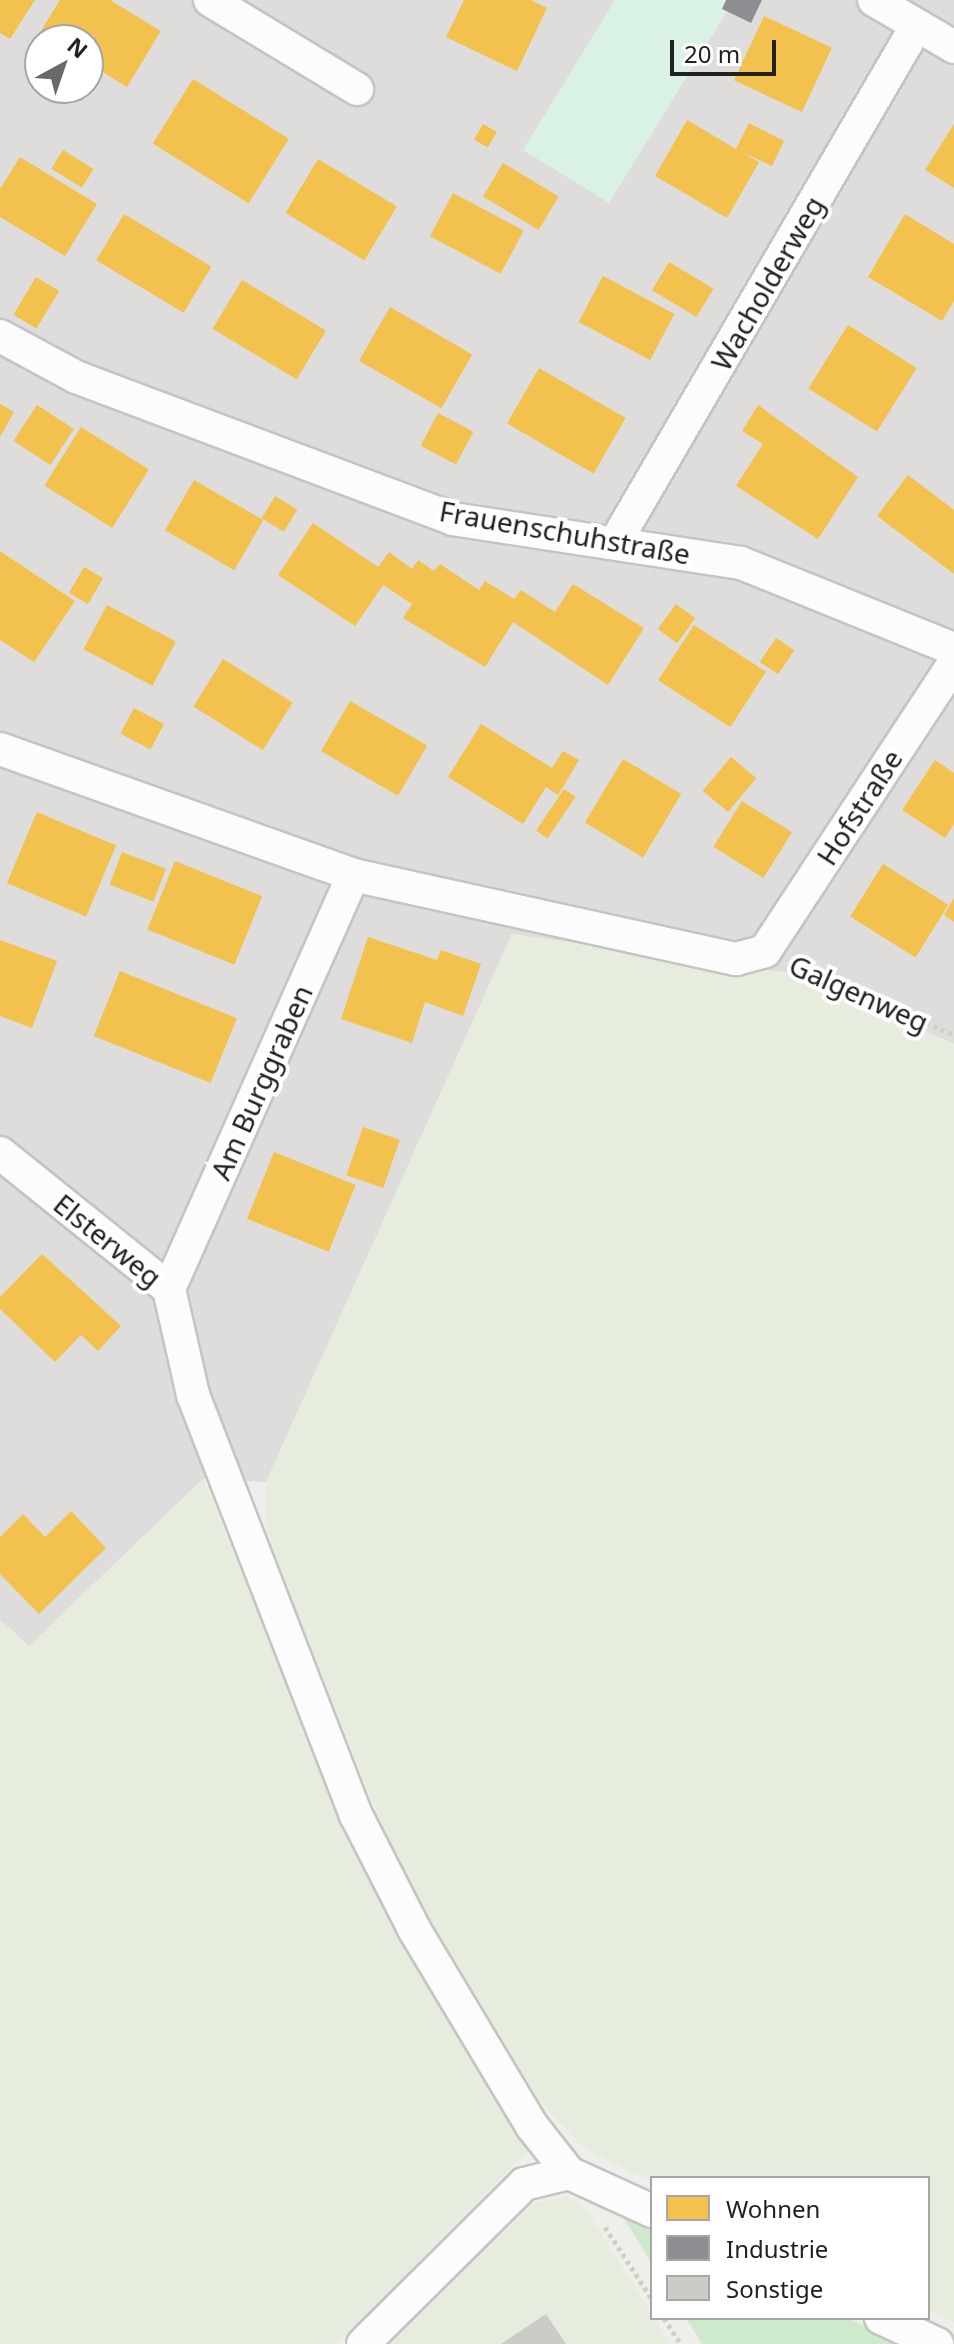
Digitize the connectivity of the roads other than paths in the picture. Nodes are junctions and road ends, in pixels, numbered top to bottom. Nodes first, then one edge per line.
1 (210, 0) edge
2 (874, 0) edge
3 (917, 25) junction
4 (954, 47) edge
5 (357, 89) dead end
6 (0, 336) edge
7 (616, 541) junction
8 (954, 649) edge
9 (954, 663) edge
10 (0, 749) edge
11 (353, 875) junction
12 (0, 1153) edge
13 (169, 1289) junction
14 (569, 2173) junction
15 (650, 2210) edge
16 (885, 2320) edge
17 (363, 2344) edge
18 (937, 2344) edge

1 - 5 street
2 - 3 street
3 - 4 street
3 - 7 street, Wacholderweg
6 - 7 street, Frauenschuhstraße
7 - 8 street, Frauenschuhstraße
9 - 11 street, Hofstraße
10 - 11 street
11 - 13 street, Am Burggraben
12 - 13 street, Elsterweg
13 - 14 street, Elsterweg
14 - 15 street
14 - 17 street
16 - 18 street

